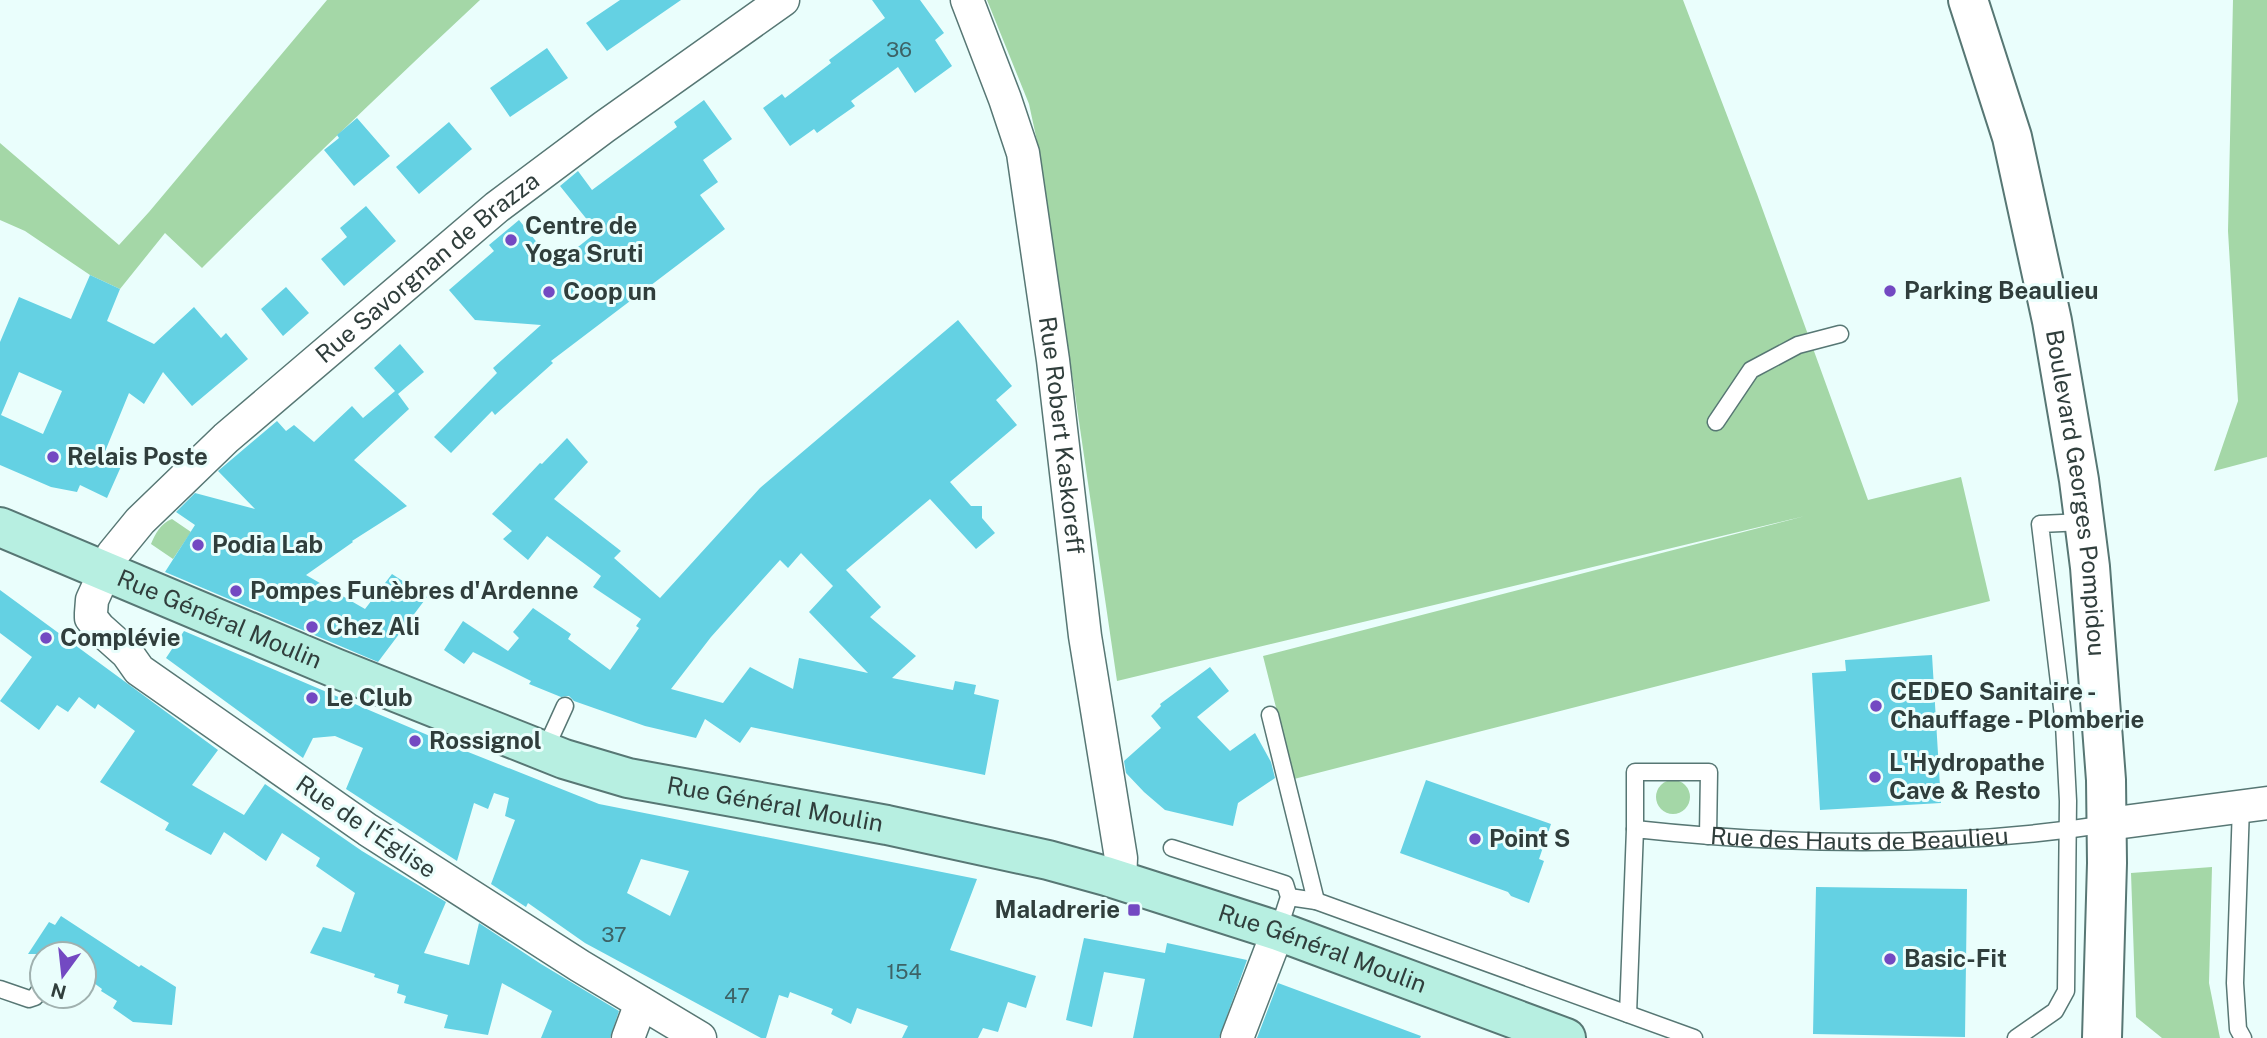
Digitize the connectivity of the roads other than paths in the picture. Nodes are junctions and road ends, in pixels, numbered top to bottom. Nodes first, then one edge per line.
1 (783, 0) edge
2 (967, 0) edge
3 (1968, 0) edge
4 (1840, 334) dead end
5 (1716, 422) dead end
6 (2084, 522) junction
7 (0, 527) edge
8 (105, 572) junction
9 (565, 706) dead end
10 (1270, 715) dead end
11 (544, 752) junction
12 (2254, 805) edge
13 (2108, 824) junction
14 (1635, 828) junction
15 (2067, 829) junction
16 (1708, 836) junction
17 (1172, 848) dead end
18 (1120, 880) junction
19 (1316, 901) junction
20 (1283, 914) junction
21 (0, 989) edge
22 (28, 999) edge
23 (641, 1003) junction
24 (1628, 1014) junction
25 (628, 1038) edge
26 (700, 1038) edge
27 (1237, 1038) edge
28 (1566, 1038) edge
29 (1694, 1038) edge
30 (2016, 1038) edge
31 (2102, 1038) edge
32 (2243, 1038) edge

1 - 8 street, Rue Savorgnan de Brazza
2 - 18 street, Rue Robert Kaskoreff
3 - 6 street, Boulevard Georges Pompidou
4 - 5 lane
6 - 13 street, Boulevard Georges Pompidou
6 - 15 lane
7 - 8 main road, Rue Général Moulin
8 - 11 main road, Rue Général Moulin
8 - 23 street, Rue de l'Église
9 - 11 lane
10 - 19 lane
11 - 18 main road, Rue Général Moulin
12 - 13 street, Rue des Hauts de Beaulieu
12 - 32 lane
13 - 15 lane, Rue des Hauts de Beaulieu
13 - 31 street, Boulevard Georges Pompidou
14 - 16 lane, Rue des Hauts de Beaulieu
14 - 16 lane
14 - 24 lane
15 - 16 lane, Rue des Hauts de Beaulieu
15 - 30 lane
17 - 20 lane
18 - 20 main road, Rue Général Moulin
19 - 20 lane
19 - 24 lane
20 - 27 street
20 - 28 main road, Rue Général Moulin
21 - 22 lane
23 - 25 street
23 - 26 street, Rue de l'Église
24 - 29 lane

